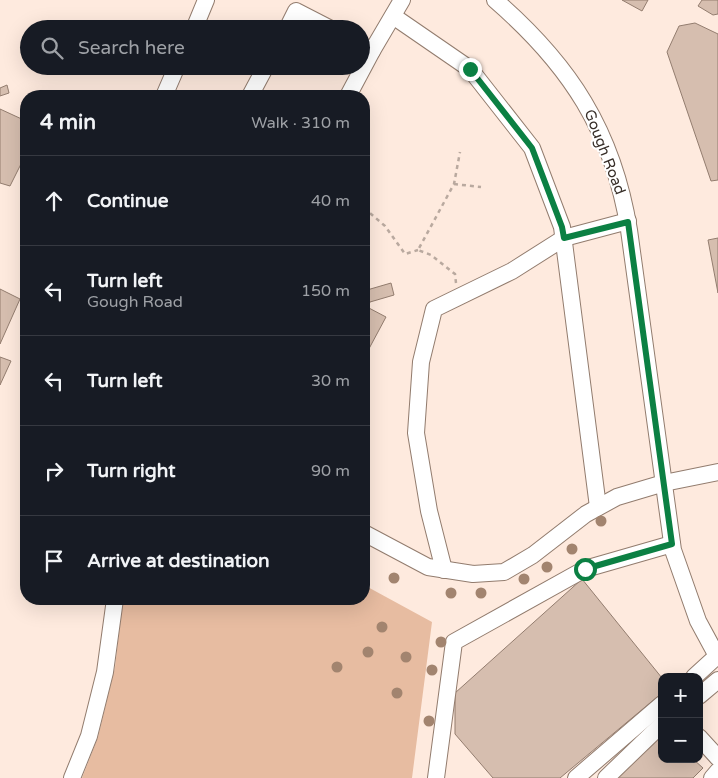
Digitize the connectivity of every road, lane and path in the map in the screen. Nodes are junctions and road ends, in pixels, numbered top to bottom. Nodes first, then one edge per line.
1 (206, 0) edge
2 (402, 0) edge
3 (494, 0) edge
4 (393, 16) junction
5 (198, 20) edge
6 (292, 20) edge
7 (313, 20) edge
8 (370, 44) edge
9 (173, 75) edge
10 (261, 75) edge
11 (356, 75) edge
12 (167, 90) edge
13 (253, 90) edge
14 (350, 90) edge
15 (460, 152) dead end
16 (454, 184) junction
17 (481, 187) dead end
18 (370, 213) edge
19 (628, 222) junction
20 (564, 238) junction
21 (418, 250) junction
22 (457, 297) junction
23 (718, 472) edge
24 (664, 483) junction
25 (598, 507) junction
26 (370, 536) edge
27 (672, 544) junction
28 (444, 570) junction
29 (114, 605) edge
30 (718, 657) edge
31 (699, 673) edge
32 (718, 680) edge
33 (703, 693) edge
34 (658, 707) edge
35 (658, 728) edge
36 (703, 741) edge
37 (718, 758) edge
38 (718, 771) edge
39 (72, 778) edge
40 (436, 778) edge
41 (576, 778) edge
42 (606, 778) edge
43 (712, 778) edge

1 - 5 street
2 - 4 street
3 - 19 street, Gough Road
4 - 8 street
4 - 20 street
6 - 7 street
9 - 12 street
10 - 13 street
11 - 14 street
15 - 16 path
16 - 17 path
16 - 21 path
18 - 21 path
19 - 20 street
19 - 24 street, Gough Road
20 - 22 street
20 - 25 street
21 - 22 path
22 - 28 street
23 - 24 street
24 - 25 street
24 - 27 street, Gough Road
25 - 28 street
26 - 28 street
27 - 30 street, Gough Road
27 - 40 street
29 - 39 street
30 - 31 street
32 - 33 street
34 - 41 street
35 - 42 street
36 - 37 street
38 - 43 street

